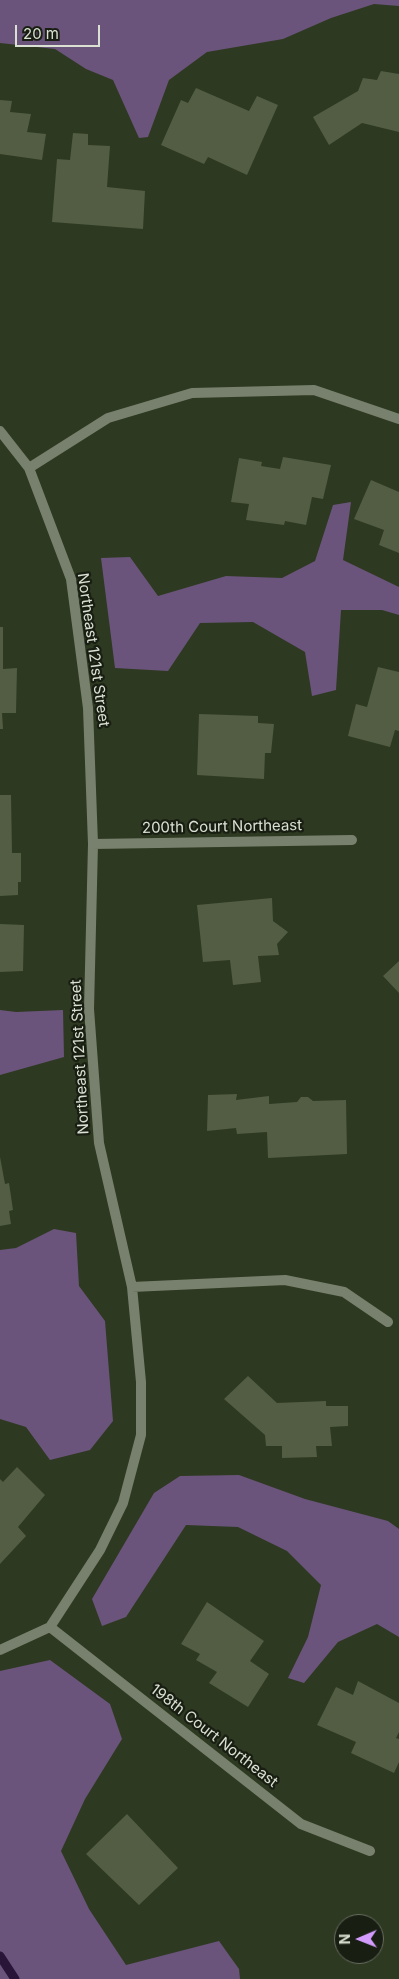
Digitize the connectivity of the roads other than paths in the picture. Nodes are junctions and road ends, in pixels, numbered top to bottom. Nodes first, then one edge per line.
1 (399, 419) edge
2 (0, 431) edge
3 (29, 468) junction
4 (352, 840) dead end
5 (93, 844) junction
6 (132, 1287) junction
7 (388, 1322) dead end
8 (50, 1627) junction
9 (0, 1650) edge
10 (370, 1851) dead end

1 - 3 street
2 - 3 street, Northeast 121st Street
3 - 5 street, Northeast 121st Street
4 - 5 street, 200th Court Northeast
5 - 6 street, Northeast 121st Street
6 - 7 street
6 - 8 street, Northeast 121st Street
8 - 9 street
8 - 10 street, 198th Court Northeast

